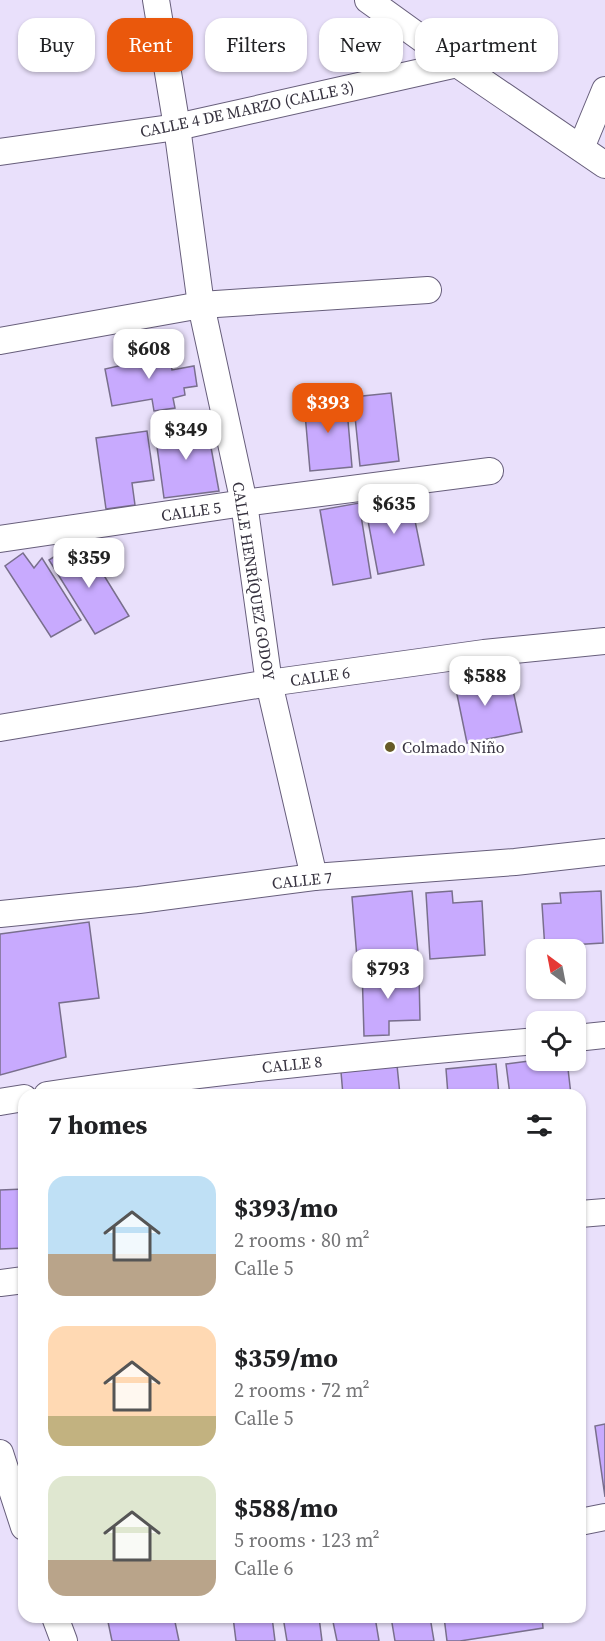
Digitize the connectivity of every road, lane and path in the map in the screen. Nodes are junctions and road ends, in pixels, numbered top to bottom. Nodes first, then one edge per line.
1 (156, 0) edge
2 (368, 0) edge
3 (415, 34) edge
4 (421, 72) edge
5 (469, 72) edge
6 (605, 90) edge
7 (177, 127) junction
8 (581, 148) junction
9 (0, 152) edge
10 (605, 165) edge
11 (428, 290) dead end
12 (201, 305) junction
13 (0, 341) edge
14 (490, 471) dead end
15 (244, 503) junction
16 (0, 539) edge
17 (605, 641) edge
18 (269, 683) junction
19 (0, 728) edge
20 (605, 852) edge
21 (314, 877) junction
22 (0, 914) edge
23 (605, 1035) edge
24 (586, 1037) edge
25 (526, 1042) edge
26 (89, 1089) edge
27 (18, 1099) edge
28 (0, 1102) edge
29 (605, 1212) edge
30 (586, 1214) edge
31 (18, 1281) edge
32 (0, 1283) edge
33 (1, 1458) edge
34 (18, 1509) edge
35 (605, 1517) edge
36 (586, 1521) edge
37 (57, 1623) edge
38 (64, 1641) edge

1 - 7 street, CALLE HENRÍQUEZ GODOY
2 - 3 street
4 - 7 street, CALLE 4 DE MARZO (CALLE 3)
5 - 8 street
6 - 8 street
7 - 9 street, CALLE 4 DE MARZO (CALLE 3)
7 - 12 street, CALLE HENRÍQUEZ GODOY
8 - 10 street
11 - 12 street
12 - 13 street
12 - 15 street, CALLE HENRÍQUEZ GODOY
14 - 15 street, CALLE 5
15 - 16 street, CALLE 5
15 - 18 street, CALLE HENRÍQUEZ GODOY
17 - 18 street, CALLE 6
18 - 19 street, CALLE 6
18 - 21 street, CALLE HENRÍQUEZ GODOY
20 - 21 street, CALLE 7
21 - 22 street, CALLE 7
23 - 24 street
25 - 26 street, CALLE 8
27 - 28 street
29 - 30 street
31 - 32 street
33 - 34 street
35 - 36 street
37 - 38 street

